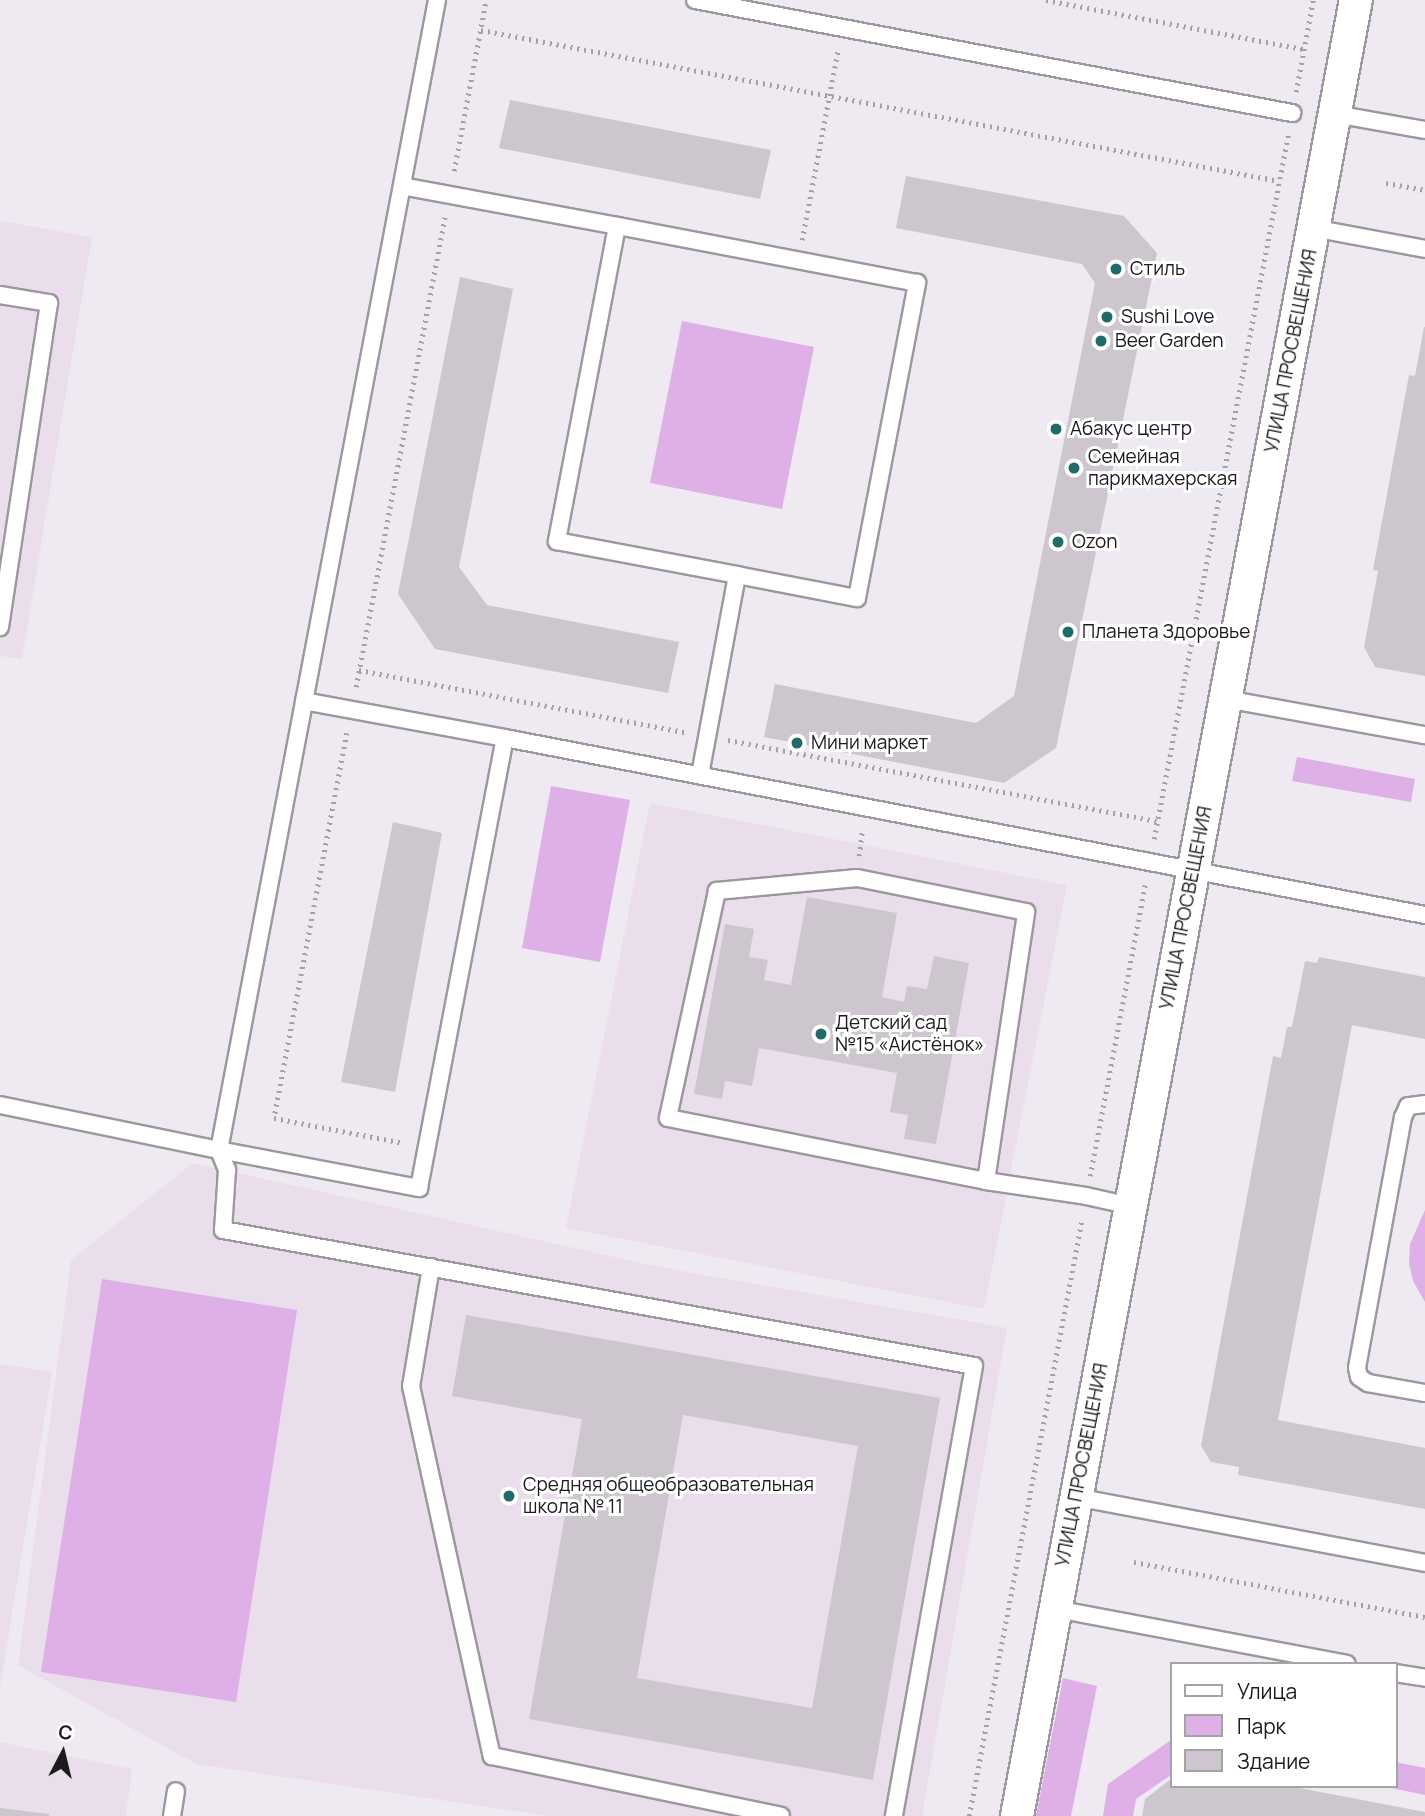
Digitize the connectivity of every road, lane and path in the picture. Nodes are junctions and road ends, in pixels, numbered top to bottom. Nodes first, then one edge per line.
1 (438, 0) edge
2 (695, 0) edge
3 (1046, 0) edge
4 (1313, 0) edge
5 (1356, 0) edge
6 (842, 28) junction
7 (481, 30) dead end
8 (1304, 49) junction
9 (829, 96) junction
10 (1292, 113) junction
11 (1335, 114) junction
12 (1425, 130) edge
13 (1279, 181) junction
14 (1386, 183) dead end
15 (402, 186) junction
16 (1425, 190) edge
17 (617, 226) junction
18 (1313, 228) junction
19 (1425, 249) edge
20 (798, 260) junction
21 (0, 295) edge
22 (737, 575) junction
23 (0, 626) edge
24 (359, 670) dead end
25 (1226, 699) junction
26 (304, 701) junction
27 (1425, 735) edge
28 (707, 736) junction
29 (505, 738) junction
30 (699, 775) junction
31 (1157, 821) junction
32 (1150, 861) junction
33 (1194, 869) junction
34 (1425, 915) edge
35 (1425, 1104) edge
36 (0, 1105) edge
37 (219, 1150) junction
38 (986, 1181) junction
39 (1086, 1196) junction
40 (1131, 1206) junction
41 (430, 1267) junction
42 (1425, 1393) edge
43 (1076, 1497) junction
44 (1133, 1562) dead end
45 (1425, 1563) edge
46 (1056, 1609) junction
47 (1425, 1617) edge
48 (1337, 1662) edge
49 (1397, 1673) edge
50 (1425, 1678) edge
51 (176, 1791) dead end
52 (172, 1816) edge
53 (781, 1816) edge
54 (894, 1816) edge
55 (969, 1816) edge
56 (1017, 1816) edge

1 - 15 lane
2 - 6 lane
3 - 8 path
4 - 8 path
5 - 11 street, УЛИЦА ПРОСВЕЩЕНИЯ
6 - 9 path
6 - 10 lane
7 - 9 path
8 - 10 path
9 - 13 path
9 - 20 path
10 - 13 path
11 - 12 lane
11 - 18 street, УЛИЦА ПРОСВЕЩЕНИЯ
13 - 31 path
14 - 16 path
15 - 17 lane
15 - 26 lane
17 - 20 lane
17 - 22 lane
18 - 19 lane
18 - 25 street, УЛИЦА ПРОСВЕЩЕНИЯ
20 - 22 lane
21 - 23 lane
22 - 28 lane
24 - 28 path
25 - 27 lane
25 - 33 street, УЛИЦА ПРОСВЕЩЕНИЯ
26 - 29 lane
26 - 37 lane
28 - 30 lane
28 - 31 path
29 - 30 lane
29 - 37 lane
30 - 32 lane
31 - 32 path
32 - 33 lane
32 - 39 path
33 - 34 lane
33 - 40 street, УЛИЦА ПРОСВЕЩЕНИЯ
35 - 42 lane
36 - 37 lane
37 - 41 lane
38 - 38 lane
38 - 39 lane
39 - 40 lane
39 - 55 path
40 - 43 street, УЛИЦА ПРОСВЕЩЕНИЯ
41 - 53 lane
41 - 54 lane
43 - 45 lane
43 - 46 street, УЛИЦА ПРОСВЕЩЕНИЯ
44 - 47 path
46 - 48 lane
46 - 56 street, УЛИЦА ПРОСВЕЩЕНИЯ
49 - 50 lane
51 - 52 lane

